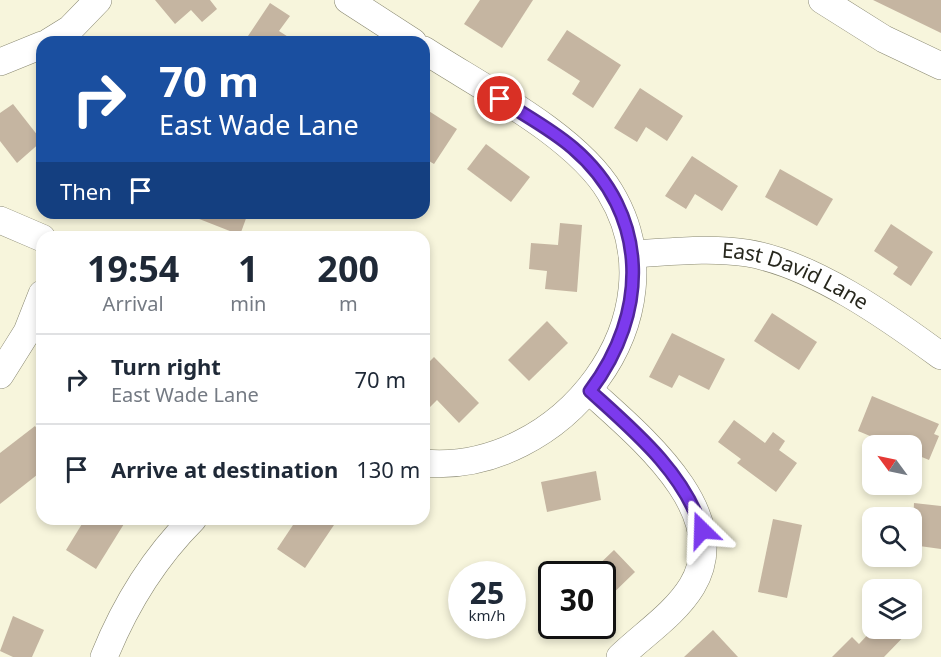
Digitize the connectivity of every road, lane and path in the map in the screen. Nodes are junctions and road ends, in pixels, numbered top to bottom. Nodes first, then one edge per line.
1 (98, 0) edge
2 (348, 0) edge
3 (822, 0) edge
4 (58, 36) edge
5 (403, 36) edge
6 (36, 47) edge
7 (430, 54) edge
8 (0, 62) edge
9 (941, 66) edge
10 (0, 220) edge
11 (36, 235) edge
12 (632, 254) junction
13 (36, 309) edge
14 (941, 356) edge
15 (0, 375) edge
16 (590, 391) junction
17 (430, 463) edge
18 (187, 525) edge
19 (104, 657) edge
20 (620, 657) edge

1 - 4 street
2 - 5 street
3 - 9 street
6 - 8 street
7 - 12 street
10 - 11 street
12 - 14 street, East David Lane
12 - 16 street
13 - 15 street
16 - 17 street
16 - 20 street
18 - 19 street

